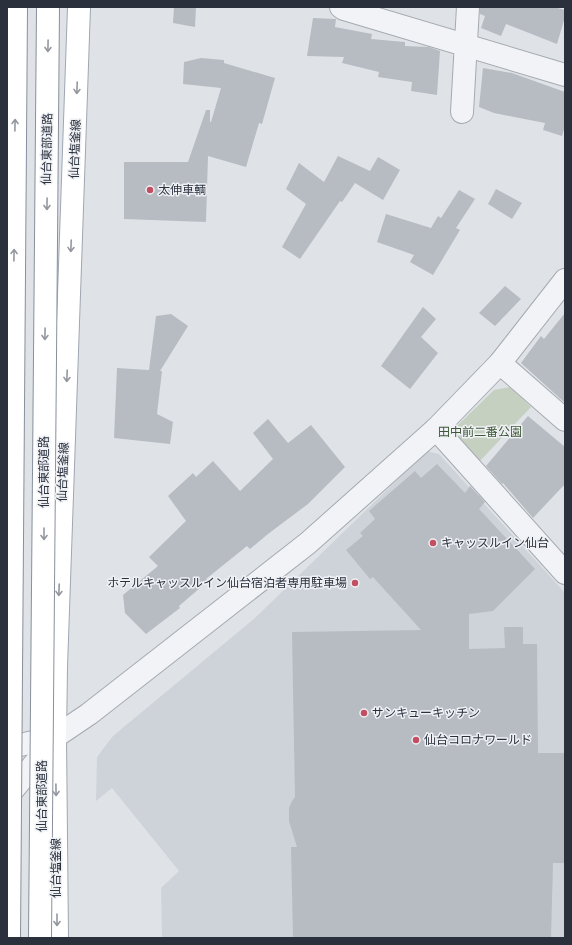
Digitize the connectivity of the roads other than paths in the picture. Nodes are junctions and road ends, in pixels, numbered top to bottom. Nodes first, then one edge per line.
1 (16, 7) edge
2 (48, 7) edge
3 (79, 7) edge
4 (341, 7) edge
5 (468, 7) edge
6 (466, 46) junction
7 (565, 73) edge
8 (462, 112) dead end
9 (565, 280) edge
10 (500, 363) junction
11 (565, 420) edge
12 (436, 429) junction
13 (565, 573) edge
14 (55, 738) junction
15 (7, 748) edge
16 (7, 797) edge
17 (9, 938) edge
18 (40, 938) edge
19 (57, 938) edge

17 -> 1 main road, bridge
2 -> 18 main road, 仙台東部道路, bridge
3 -> 14 main road, 仙台塩釜線
4 - 6 street
5 - 6 street
6 - 7 street
6 - 8 street
9 - 10 street
10 - 11 street
10 - 12 street
12 - 13 street
12 - 14 street
14 - 15 street
14 - 16 street
14 -> 19 main road, 仙台塩釜線

